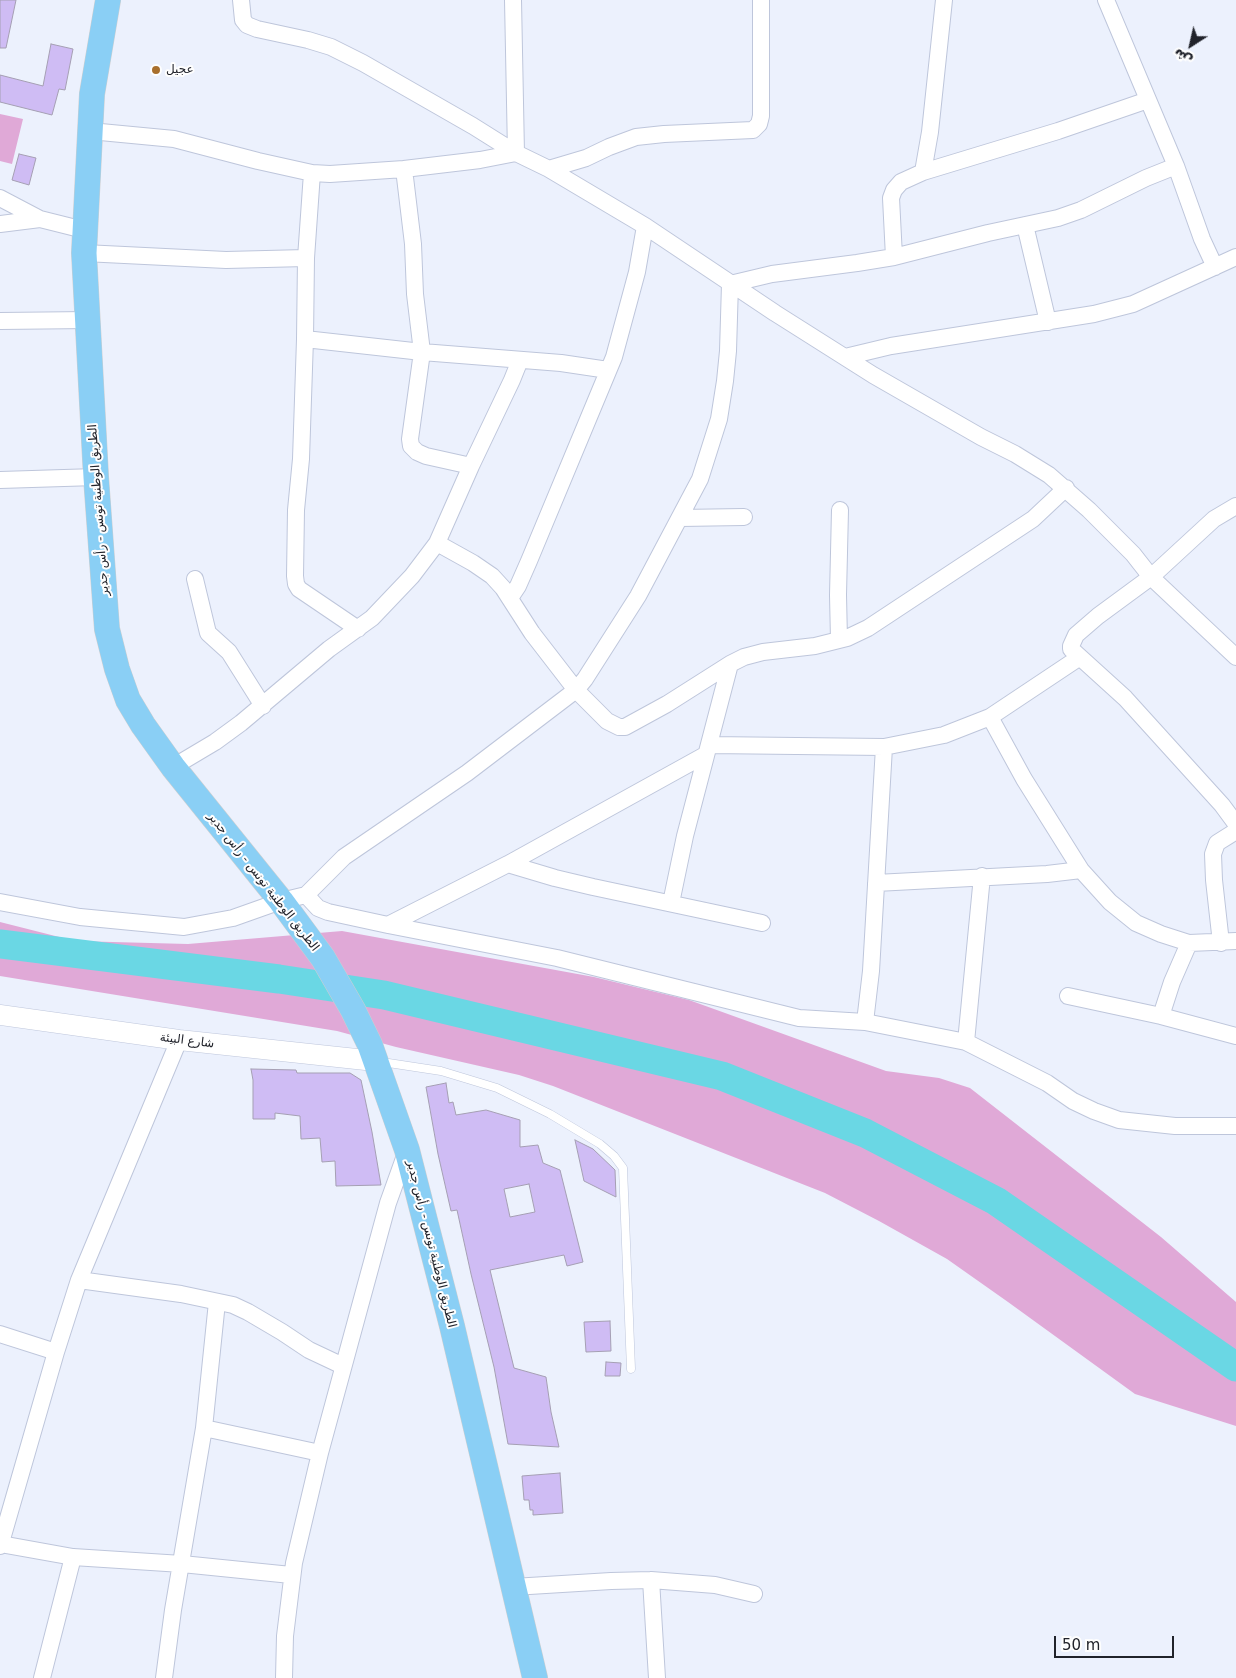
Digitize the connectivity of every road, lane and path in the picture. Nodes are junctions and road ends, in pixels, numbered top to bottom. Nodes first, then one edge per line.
1 (108, 0) edge
2 (122, 0) edge
3 (241, 0) edge
4 (513, 0) edge
5 (761, 0) edge
6 (944, 0) edge
7 (1106, 0) edge
8 (1148, 100) junction
9 (91, 120) junction
10 (516, 153) junction
11 (1176, 166) junction
12 (404, 169) junction
13 (549, 169) junction
14 (312, 172) junction
15 (924, 172) junction
16 (0, 198) edge
17 (40, 219) junction
18 (0, 224) edge
19 (1025, 225) junction
20 (645, 226) junction
21 (84, 242) junction
22 (894, 256) junction
23 (1236, 257) edge
24 (306, 258) junction
25 (1215, 267) junction
26 (730, 284) junction
27 (88, 320) junction
28 (0, 321) edge
29 (1048, 322) junction
30 (305, 340) junction
31 (422, 352) junction
32 (845, 357) junction
33 (520, 360) junction
34 (608, 370) junction
35 (471, 466) junction
36 (96, 477) junction
37 (0, 480) edge
38 (1066, 488) junction
39 (1236, 506) edge
40 (840, 510) dead end
41 (744, 517) dead end
42 (680, 518) junction
43 (437, 543) junction
44 (1152, 577) junction
45 (195, 579) dead end
46 (510, 598) junction
47 (358, 629) junction
48 (839, 640) junction
49 (1080, 657) junction
50 (1236, 657) edge
51 (730, 664) junction
52 (576, 690) junction
53 (263, 706) junction
54 (990, 717) junction
55 (884, 747) junction
56 (707, 750) junction
57 (173, 767) junction
58 (1236, 824) edge
59 (1236, 831) edge
60 (508, 864) junction
61 (1081, 870) junction
62 (982, 876) junction
63 (876, 883) junction
64 (306, 895) junction
65 (281, 901) junction
66 (0, 902) edge
67 (671, 903) junction
68 (762, 923) dead end
69 (388, 925) junction
70 (1229, 942) edge
71 (1189, 943) junction
72 (1068, 996) dead end
73 (0, 1015) edge
74 (1161, 1016) junction
75 (865, 1022) junction
76 (1236, 1036) edge
77 (179, 1040) junction
78 (966, 1042) junction
79 (372, 1053) junction
80 (1236, 1126) edge
81 (407, 1150) junction
82 (79, 1280) junction
83 (217, 1302) junction
84 (0, 1334) edge
85 (56, 1352) junction
86 (343, 1366) junction
87 (631, 1369) dead end
88 (204, 1428) junction
89 (320, 1453) junction
90 (1, 1545) edge
91 (73, 1557) junction
92 (182, 1564) junction
93 (292, 1575) junction
94 (650, 1580) junction
95 (513, 1587) junction
96 (754, 1594) dead end
97 (42, 1678) edge
98 (164, 1678) edge
99 (284, 1678) edge
100 (535, 1678) edge
101 (657, 1678) edge

1 - 9 main road, الطريق الوطنية تونس - رأس جدير
2 - 9 main road, الطريق الوطنية تونس - رأس جدير
3 - 10 street
4 - 10 street
5 - 13 street
6 - 15 street
7 - 8 street
8 - 11 street
8 - 15 street
9 - 14 street
9 - 21 main road, الطريق الوطنية تونس - رأس جدير
10 - 12 street
10 - 13 street
11 - 19 street
11 - 25 street
12 - 14 street
12 - 31 street
13 - 20 street
14 - 24 street
15 - 22 street
16 - 17 street
17 - 18 street
17 - 21 street
19 - 22 street
19 - 29 street
20 - 26 street
20 - 34 street
21 - 24 street
21 - 27 main road, الطريق الوطنية تونس - رأس جدير
22 - 26 street
23 - 25 street
24 - 30 street
25 - 29 street
26 - 32 street
26 - 42 street
27 - 28 street
27 - 36 main road, الطريق الوطنية تونس - رأس جدير
29 - 32 street
30 - 31 street
30 - 47 street
31 - 33 street
31 - 35 street
32 - 38 street
33 - 34 street
33 - 35 street
34 - 46 street
35 - 43 street
36 - 37 street
36 - 57 main road, الطريق الوطنية تونس - رأس جدير
38 - 44 street
38 - 48 street
39 - 44 street
40 - 48 street
41 - 42 street
42 - 52 street
43 - 46 street
43 - 47 street
44 - 49 street
44 - 50 street
45 - 53 street
46 - 52 street
47 - 53 street
48 - 51 street
49 - 54 street
49 - 58 street
51 - 52 street
51 - 56 street
52 - 64 street
53 - 57 street
54 - 55 street
54 - 61 street
55 - 56 street
55 - 63 street
56 - 60 street
56 - 67 street
57 - 65 main road, الطريق الوطنية تونس - رأس جدير
59 - 70 street
60 - 67 street
60 - 69 street
61 - 62 street
61 - 71 street
62 - 63 street
62 - 78 street
63 - 75 street
64 - 65 street
64 - 69 street
65 - 66 street
65 - 79 main road, الطريق الوطنية تونس - رأس جدير
67 - 68 street
69 - 75 street
70 - 71 street
71 - 74 street
72 - 74 street
73 - 77 street, شارع البيئة
74 - 76 street
75 - 78 street
77 - 79 street, شارع البيئة
77 - 82 street
78 - 80 street
79 - 81 main road, الطريق الوطنية تونس - رأس جدير
79 - 87 lane
81 - 86 street
81 - 95 main road, الطريق الوطنية تونس - رأس جدير
82 - 83 street
82 - 85 street
83 - 86 street
83 - 88 street
84 - 85 street
85 - 90 street
86 - 89 street
88 - 89 street
88 - 92 street
89 - 93 street
90 - 91 street
91 - 92 street
91 - 97 street
92 - 93 street
92 - 98 street
93 - 99 street
94 - 95 street
94 - 96 street
94 - 101 street
95 - 100 main road, الطريق الوطنية تونس - رأس جدير

